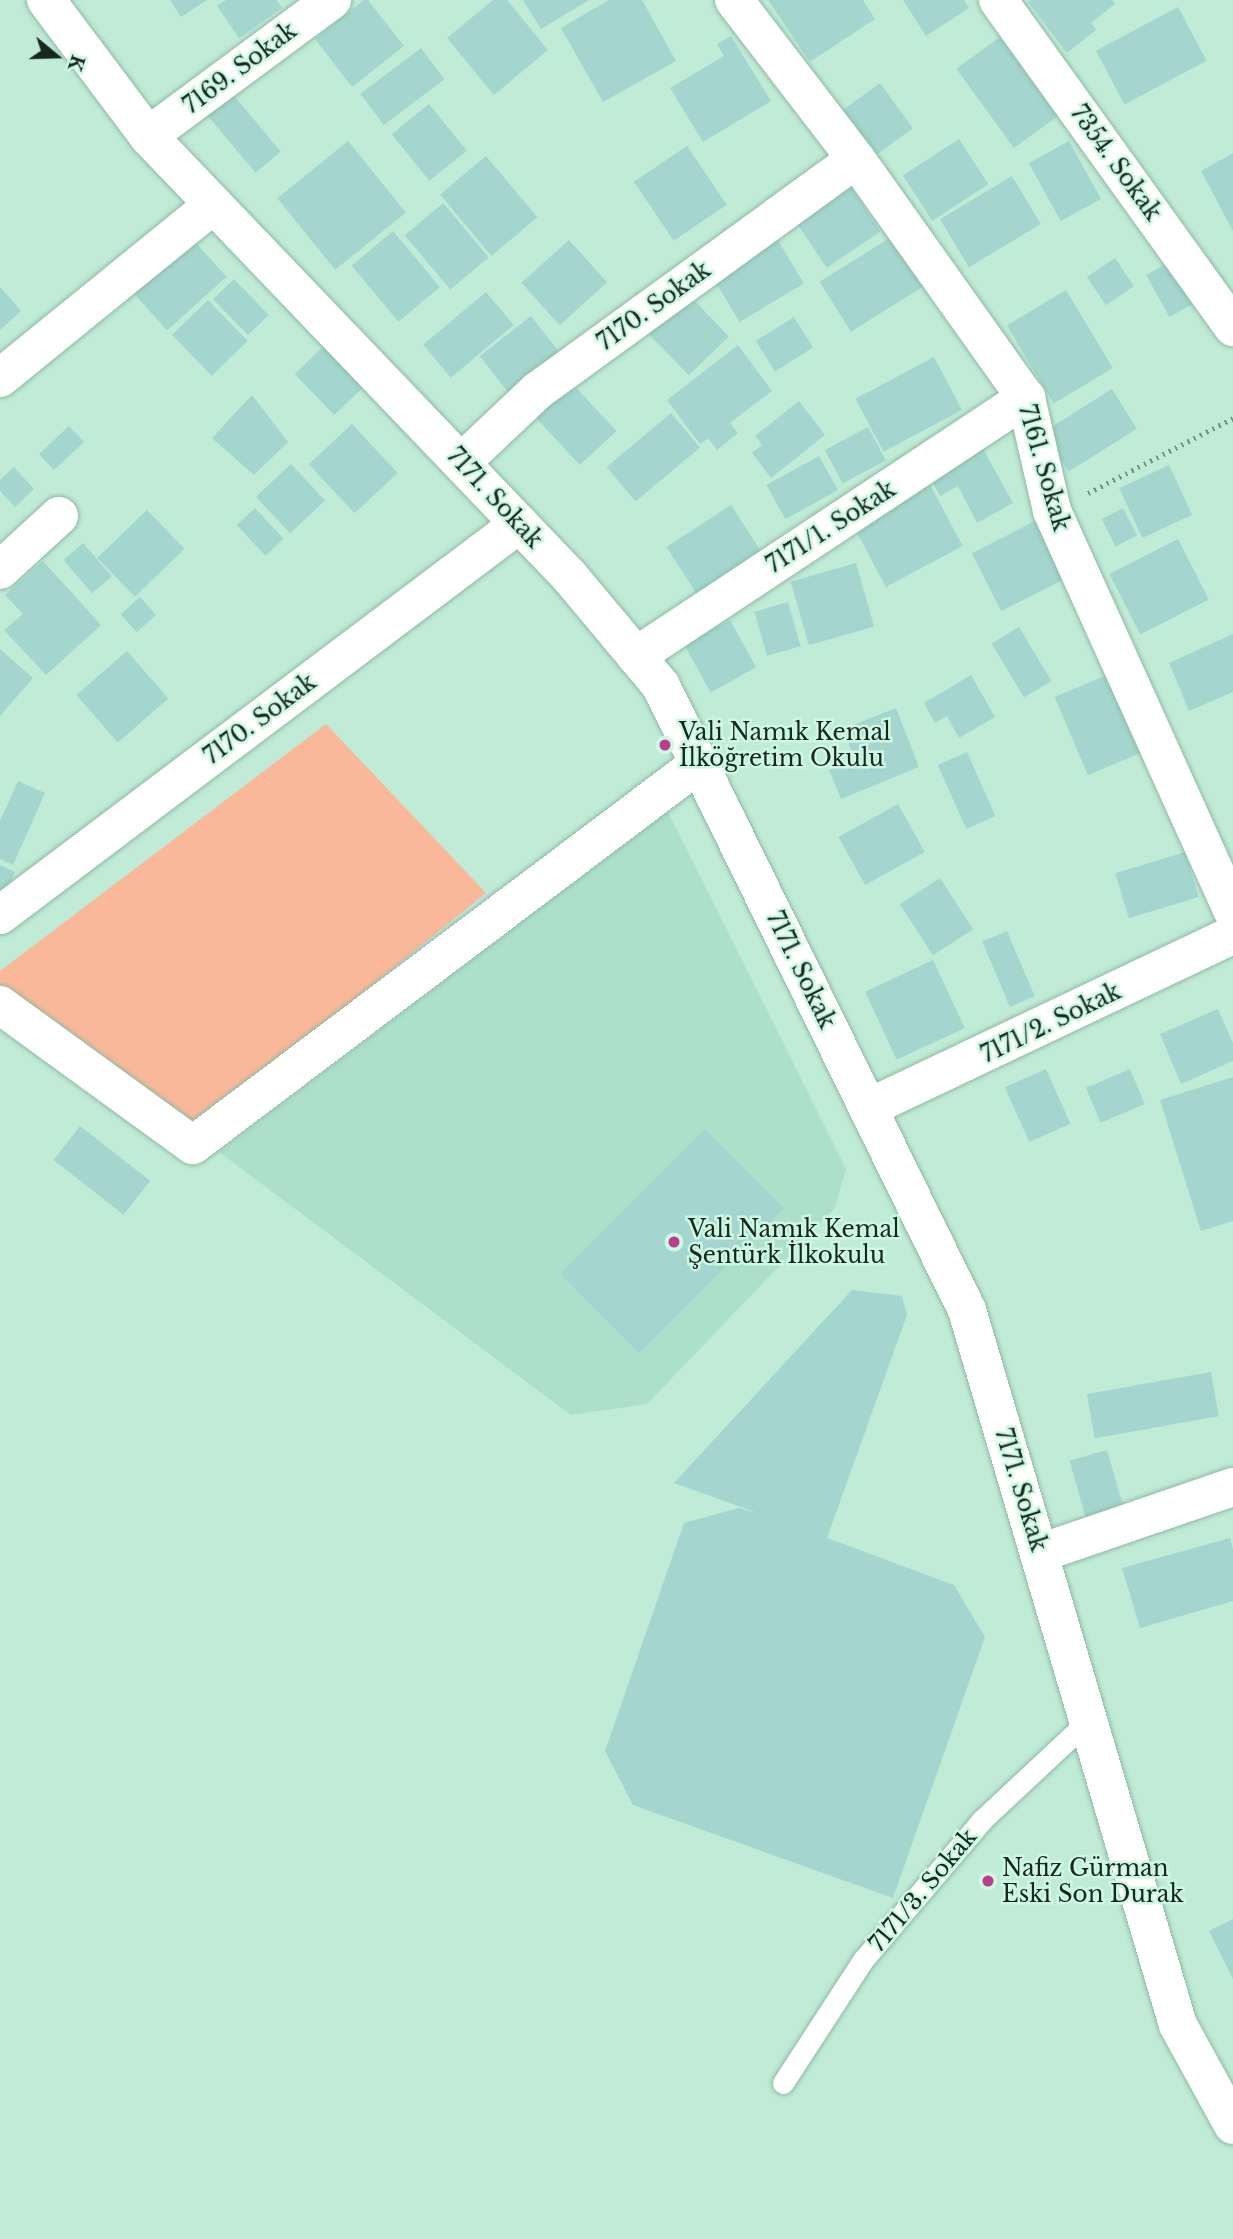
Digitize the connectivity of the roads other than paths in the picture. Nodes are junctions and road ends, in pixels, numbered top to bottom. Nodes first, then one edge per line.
1 (46, 0) edge
2 (332, 0) edge
3 (734, 0) edge
4 (998, 0) edge
5 (148, 136) junction
6 (856, 159) junction
7 (214, 205) junction
8 (1233, 327) edge
9 (0, 378) edge
10 (1026, 398) junction
11 (462, 462) junction
12 (59, 516) dead end
13 (519, 524) junction
14 (0, 570) edge
15 (636, 656) junction
16 (700, 763) junction
17 (1233, 911) edge
18 (0, 915) edge
19 (1233, 935) edge
20 (0, 1005) edge
21 (868, 1108) junction
22 (1233, 1487) edge
23 (1040, 1553) junction
24 (1089, 1720) junction
25 (783, 2084) dead end
26 (1233, 2125) edge

1 - 5 street, 7171. Sokak
2 - 5 street, 7169. Sokak
3 - 6 street, 7161. Sokak
4 - 8 street, 7354. Sokak
5 - 7 street, 7171. Sokak
6 - 10 street, 7161. Sokak
6 - 11 street, 7170. Sokak
7 - 9 street
7 - 11 street, 7171. Sokak
10 - 15 street, 7171/1. Sokak
10 - 17 street, 7161. Sokak
11 - 13 street, 7171. Sokak
12 - 14 street
13 - 15 street, 7171. Sokak
13 - 18 street, 7170. Sokak
15 - 16 street, 7171. Sokak
16 - 20 street
16 - 21 street, 7171. Sokak
19 - 21 street, 7171/2. Sokak
21 - 23 street, 7171. Sokak
22 - 23 street
23 - 24 street, 7171. Sokak
24 - 25 lane, 7171/3. Sokak
24 - 26 street, 7171. Sokak

